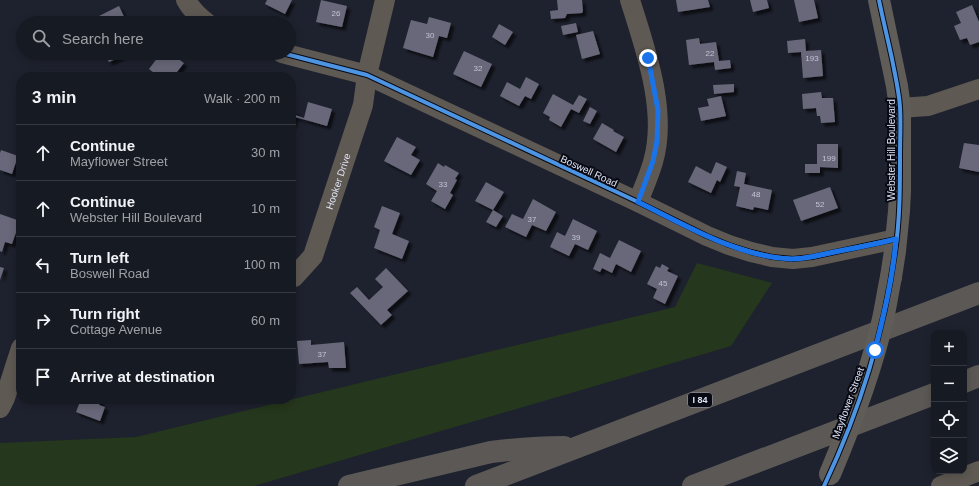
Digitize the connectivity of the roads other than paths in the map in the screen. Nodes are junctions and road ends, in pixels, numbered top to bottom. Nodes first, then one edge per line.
1 (186, 0) edge
2 (385, 0) edge
3 (630, 0) edge
4 (879, 0) edge
5 (199, 16) edge
6 (296, 57) edge
7 (367, 75) junction
8 (979, 89) edge
9 (900, 108) junction
10 (638, 202) junction
11 (896, 239) junction
12 (296, 275) edge
13 (891, 277) joint
14 (979, 293) edge
15 (16, 363) edge
16 (979, 376) edge
17 (967, 381) edge
18 (931, 395) edge
19 (0, 408) edge
20 (577, 447) junction
21 (979, 471) edge
22 (827, 480) edge
23 (349, 486) edge
24 (476, 486) edge
25 (693, 486) edge
26 (941, 486) edge

1 - 5 street
2 - 7 street, Hooker Drive
3 - 10 street
4 - 9 street, Webster Hill Boulevard
6 - 7 street, Boswell Road
7 - 10 street, Boswell Road
7 - 12 street, Hooker Drive
8 - 9 street
9 - 11 street, Webster Hill Boulevard
10 - 11 street, Boswell Road
11 - 13 street, Webster Hill Boulevard
13 - 22 street, Mayflower Street, bridge
14 - 20 highway, I 84
15 - 19 street
16 - 17 highway
18 - 25 highway
20 - 23 highway
20 - 24 highway, I 84
21 - 26 street

